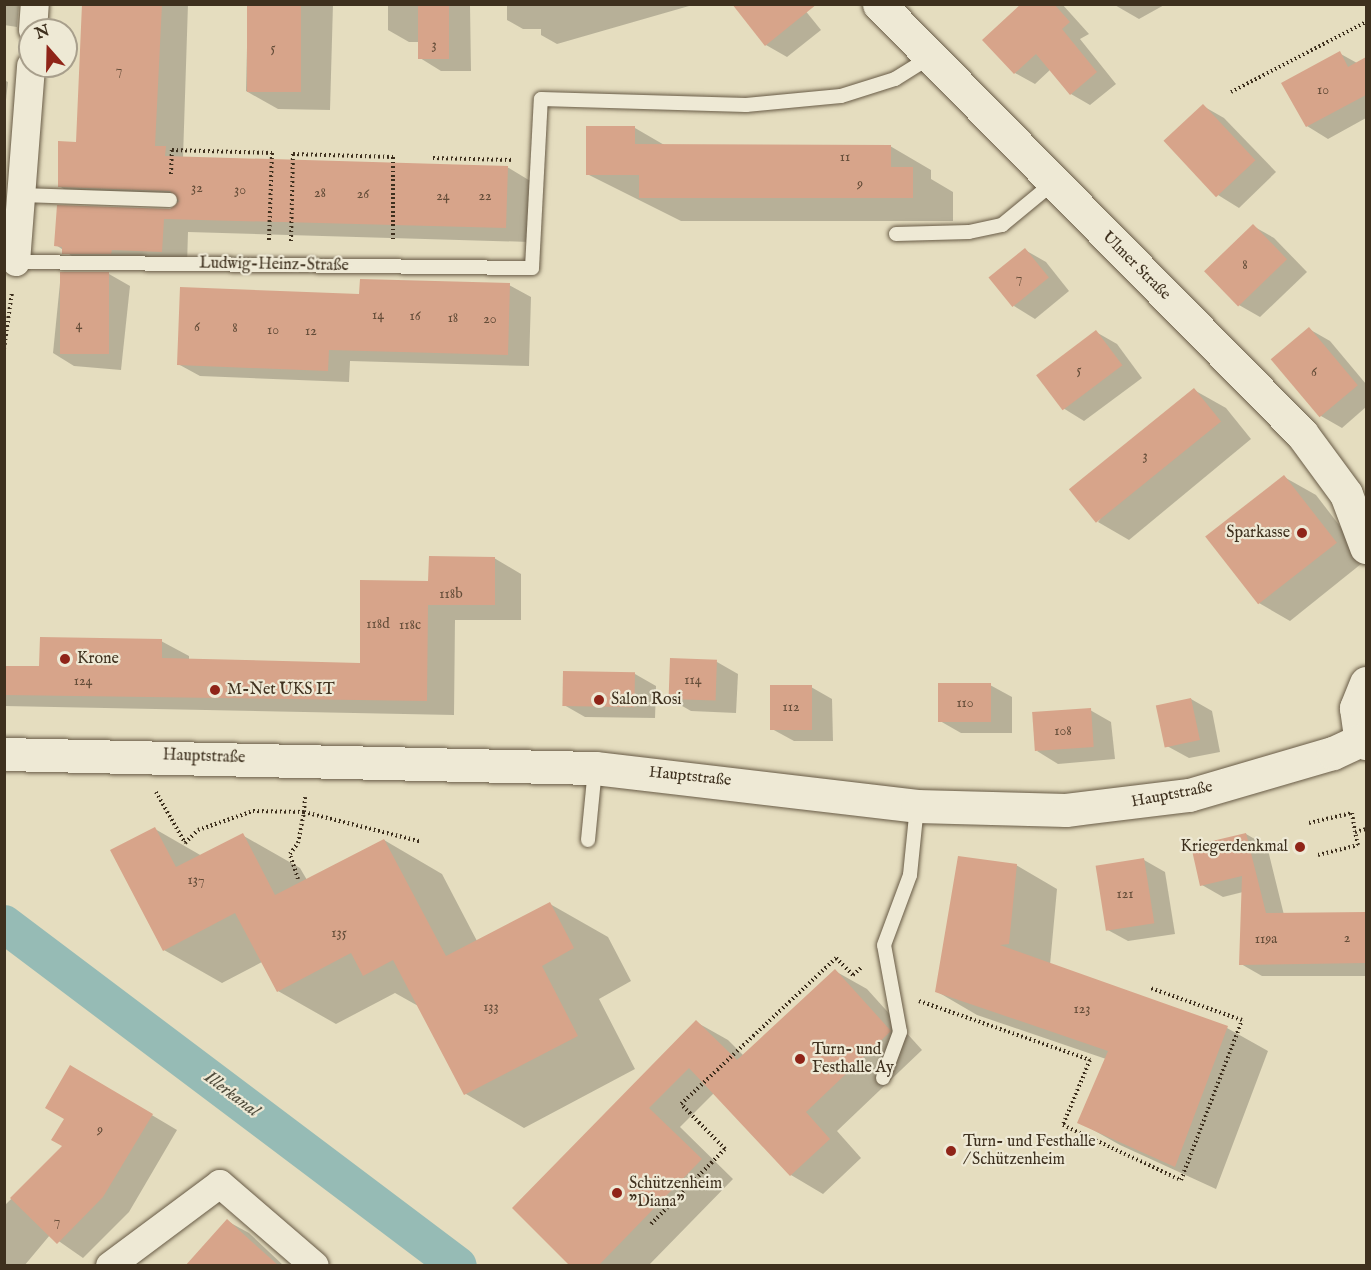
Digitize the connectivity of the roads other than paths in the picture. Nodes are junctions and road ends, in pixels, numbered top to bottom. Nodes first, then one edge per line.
1 (879, 4) edge
2 (928, 58) junction
3 (30, 78) edge
4 (1053, 183) junction
5 (21, 195) junction
6 (170, 200) road end
7 (896, 234) dead end
8 (16, 262) joint
9 (1366, 547) edge
10 (1366, 683) edge
11 (1365, 741) edge
12 (4, 754) edge
13 (595, 768) junction
14 (917, 806) junction
15 (588, 840) dead end
16 (883, 1078) dead end
17 (110, 1266) edge
18 (315, 1266) edge

1 - 2 main road, Ulmer Straße
2 - 4 main road, Ulmer Straße
2 - 8 lane, Ludwig-Heinz-Straße
3 - 5 street
4 - 7 lane
4 - 9 main road, Ulmer Straße
5 - 6 lane
5 - 8 street
10 - 11 main road
11 - 14 main road, Hauptstraße
12 - 13 main road, Hauptstraße
13 - 14 main road, Hauptstraße
13 - 15 lane
14 - 16 lane
17 - 18 street

